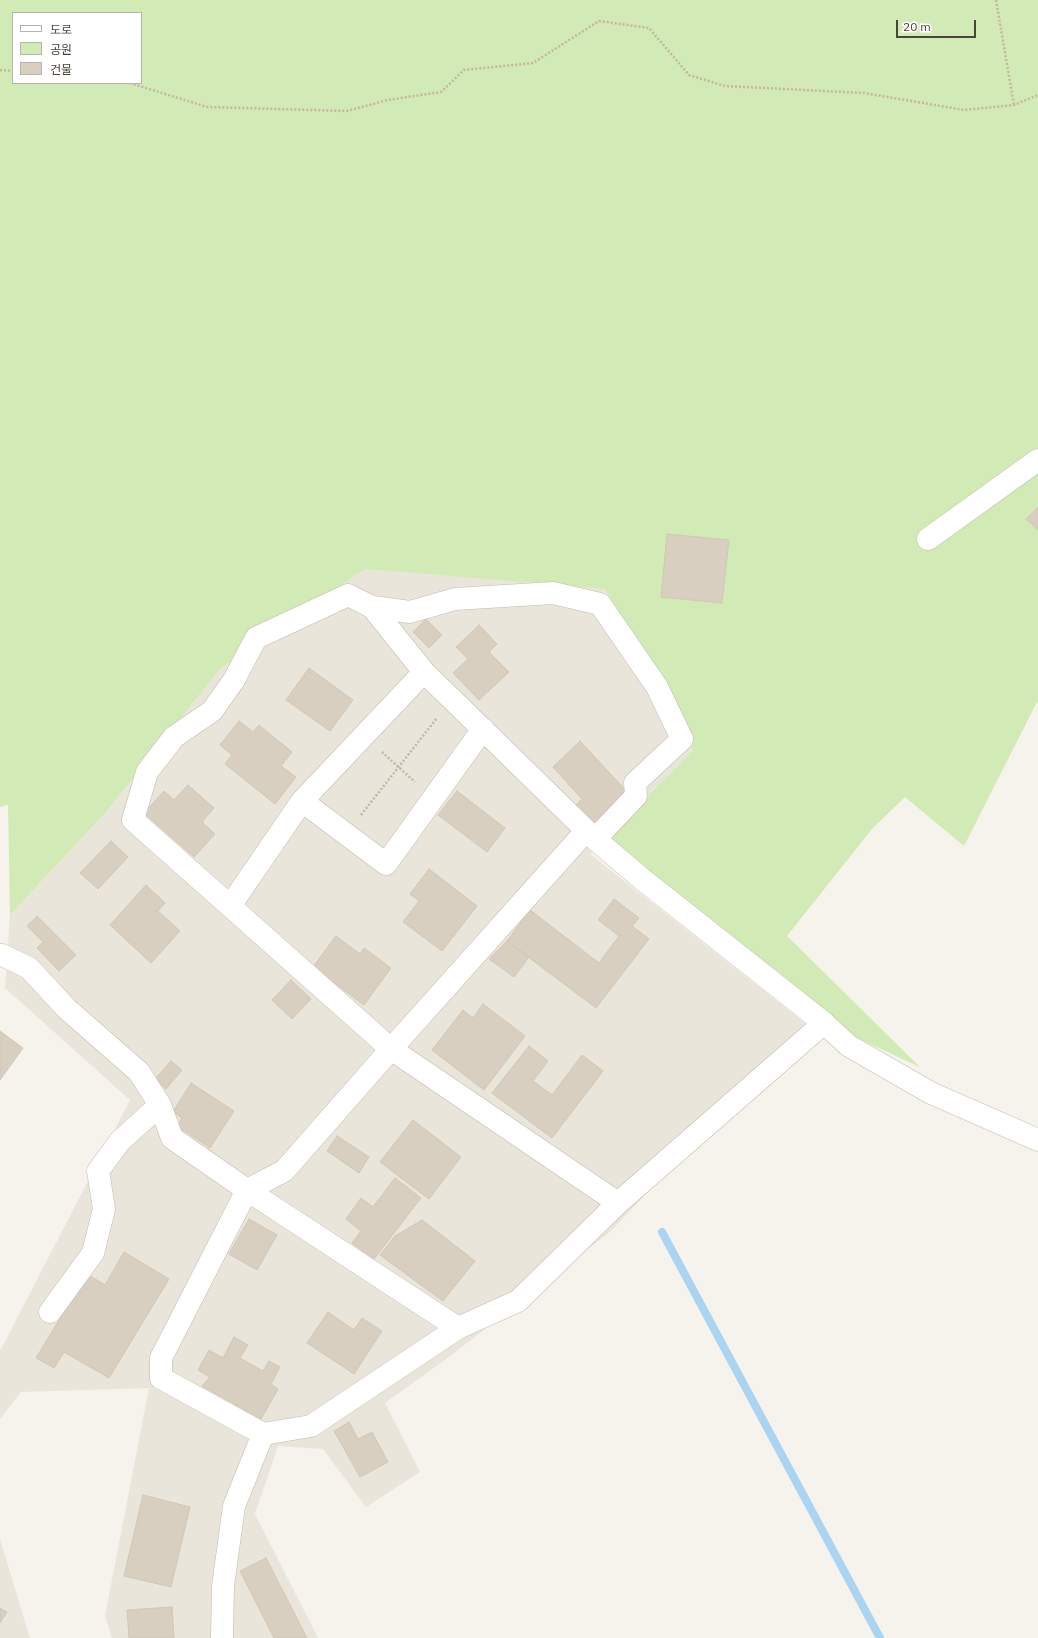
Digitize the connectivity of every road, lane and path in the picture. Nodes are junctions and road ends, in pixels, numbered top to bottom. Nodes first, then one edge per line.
1 (996, 0) edge
2 (0, 70) edge
3 (12, 71) edge
4 (133, 84) edge
5 (1038, 95) edge
6 (1014, 105) junction
7 (1038, 460) edge
8 (928, 539) dead end
9 (372, 607) junction
10 (424, 672) junction
11 (452, 699) junction
12 (483, 729) junction
13 (364, 736) junction
14 (399, 767) junction
15 (434, 798) junction
16 (302, 801) junction
17 (346, 835) junction
18 (590, 835) junction
19 (230, 906) junction
20 (0, 955) edge
21 (824, 1023) junction
22 (390, 1049) junction
23 (160, 1105) junction
24 (1038, 1140) edge
25 (247, 1190) junction
26 (618, 1203) junction
27 (50, 1312) dead end
28 (458, 1328) junction
29 (263, 1434) junction
30 (222, 1638) edge

1 - 6 path
2 - 3 path
4 - 6 path
5 - 6 path
7 - 8 street
9 - 10 street
9 - 18 street
9 - 19 street
10 - 11 street
10 - 13 street
11 - 12 street
11 - 14 path
12 - 15 street
12 - 18 street
13 - 14 path
13 - 16 street
14 - 15 path
14 - 17 path
15 - 17 street
16 - 17 street
16 - 19 street
18 - 21 street
18 - 22 street
19 - 22 street
20 - 23 street
21 - 24 street
21 - 26 street
22 - 25 street
22 - 26 street
23 - 25 street
23 - 27 street
25 - 28 street
25 - 29 street
26 - 28 street
28 - 29 street
29 - 30 street

